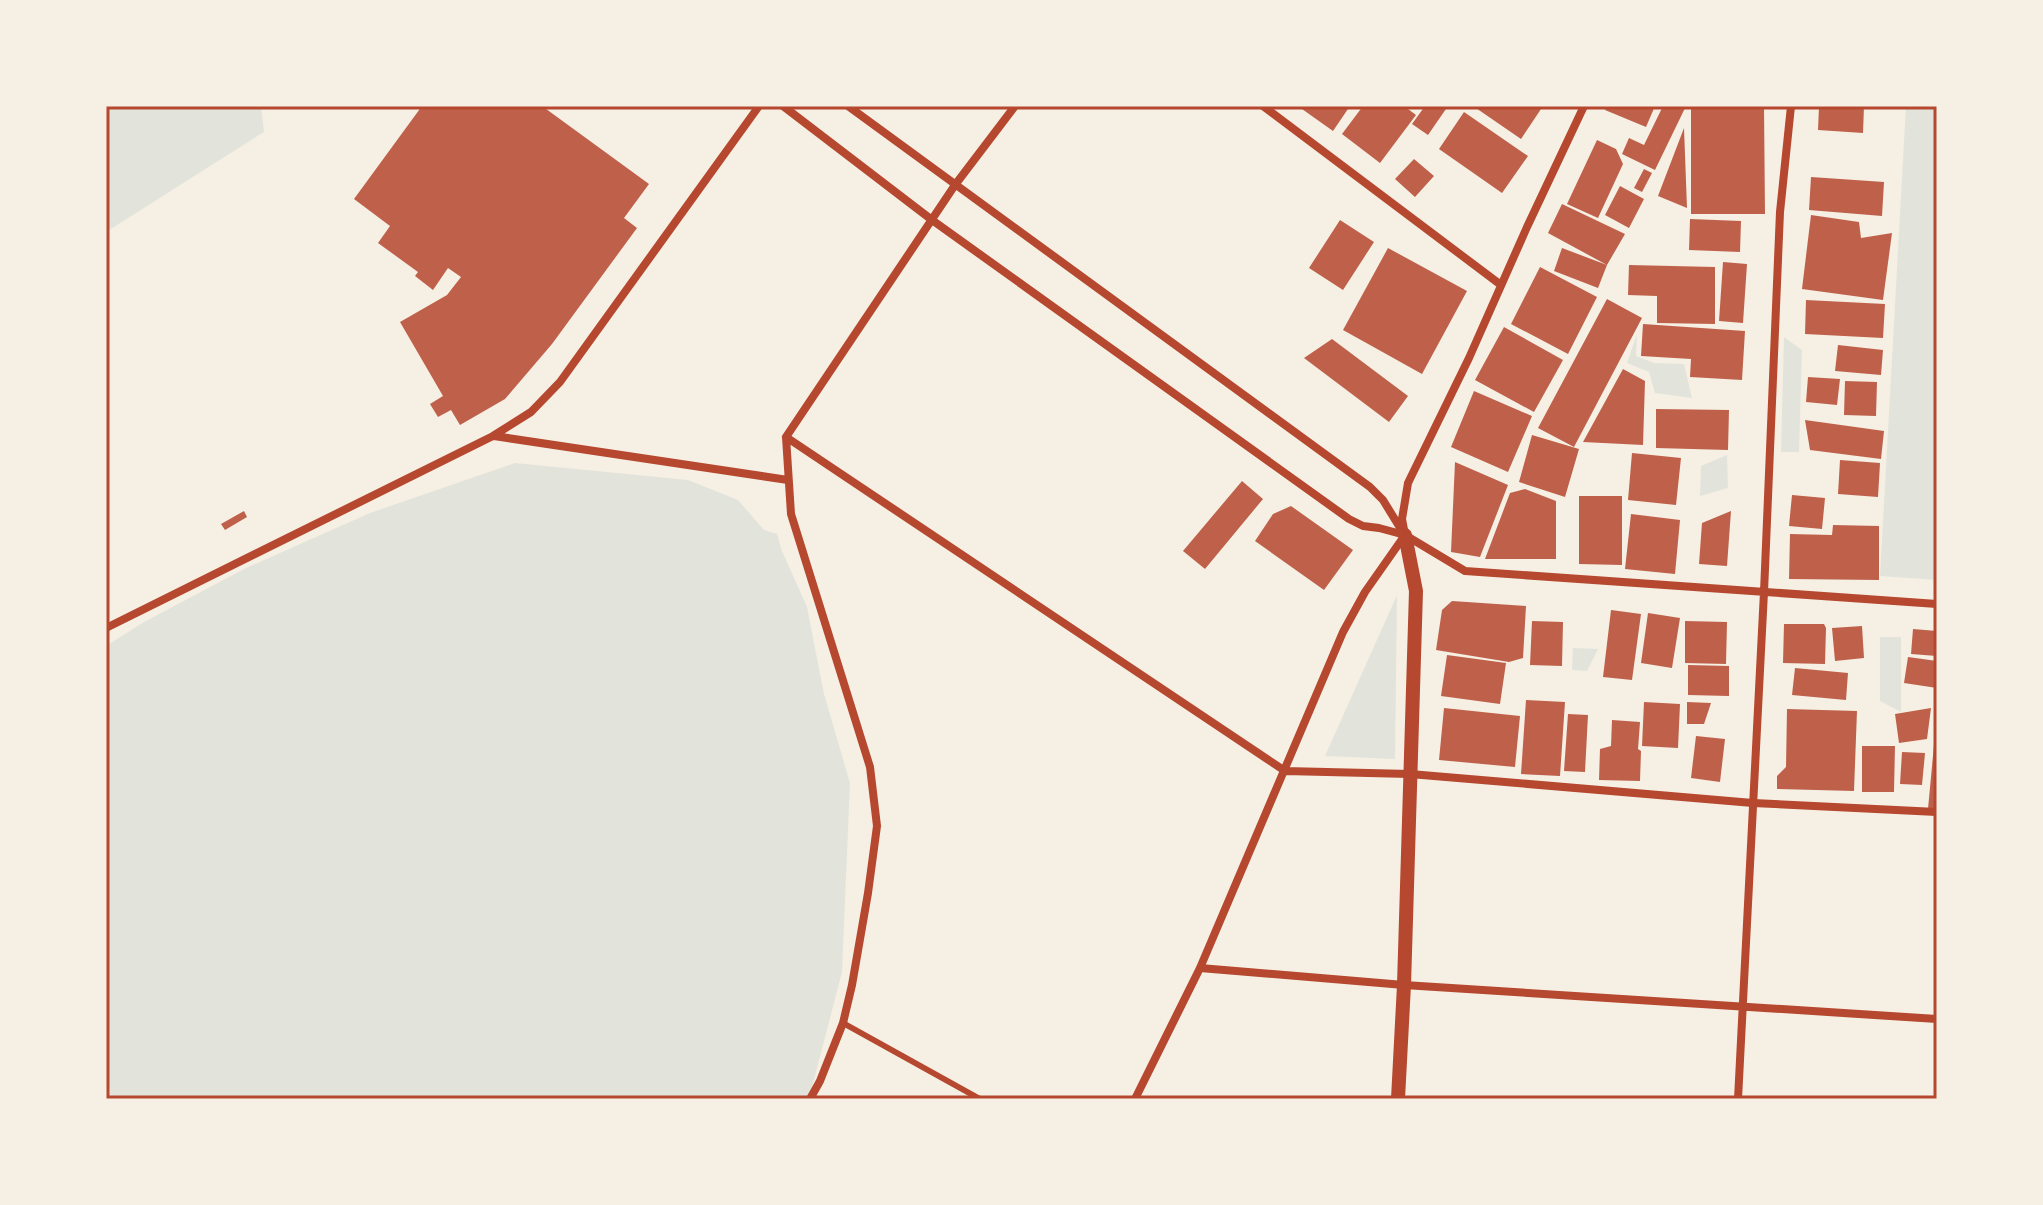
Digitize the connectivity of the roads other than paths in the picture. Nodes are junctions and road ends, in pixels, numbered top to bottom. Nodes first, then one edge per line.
1 (759, 106) edge
2 (783, 106) edge
3 (848, 106) edge
4 (1015, 106) edge
5 (1263, 106) edge
6 (1584, 106) edge
7 (1791, 106) edge
8 (955, 185) junction
9 (932, 220) junction
10 (1501, 285) junction
11 (493, 436) junction
12 (786, 437) junction
13 (788, 480) junction
14 (1405, 535) junction
15 (1764, 592) junction
16 (1937, 604) edge
17 (106, 628) edge
18 (1285, 771) junction
19 (1410, 774) junction
20 (1753, 803) junction
21 (1937, 812) edge
22 (1200, 968) junction
23 (1404, 985) junction
24 (1742, 1006) junction
25 (1937, 1019) edge
26 (843, 1023) junction
27 (810, 1099) edge
28 (980, 1099) edge
29 (1135, 1099) edge
30 (1398, 1099) edge
31 (1738, 1099) edge

1 - 11 street
2 - 9 street
3 - 8 street
4 - 8 street
5 - 10 street
6 - 10 street
7 - 15 street
8 - 9 street
8 - 14 street
9 - 12 street
9 - 14 street
10 - 14 street
11 - 13 street
11 - 17 street
12 - 13 street
12 - 18 street
13 - 26 street
14 - 15 street
14 - 18 street
14 - 19 street
15 - 16 street
15 - 20 street
18 - 19 street
18 - 22 street
19 - 20 street
19 - 23 street
20 - 21 street
20 - 24 street
22 - 23 street
22 - 29 street
23 - 24 street
23 - 30 street
24 - 25 street
24 - 31 street
26 - 27 street
26 - 28 lane

